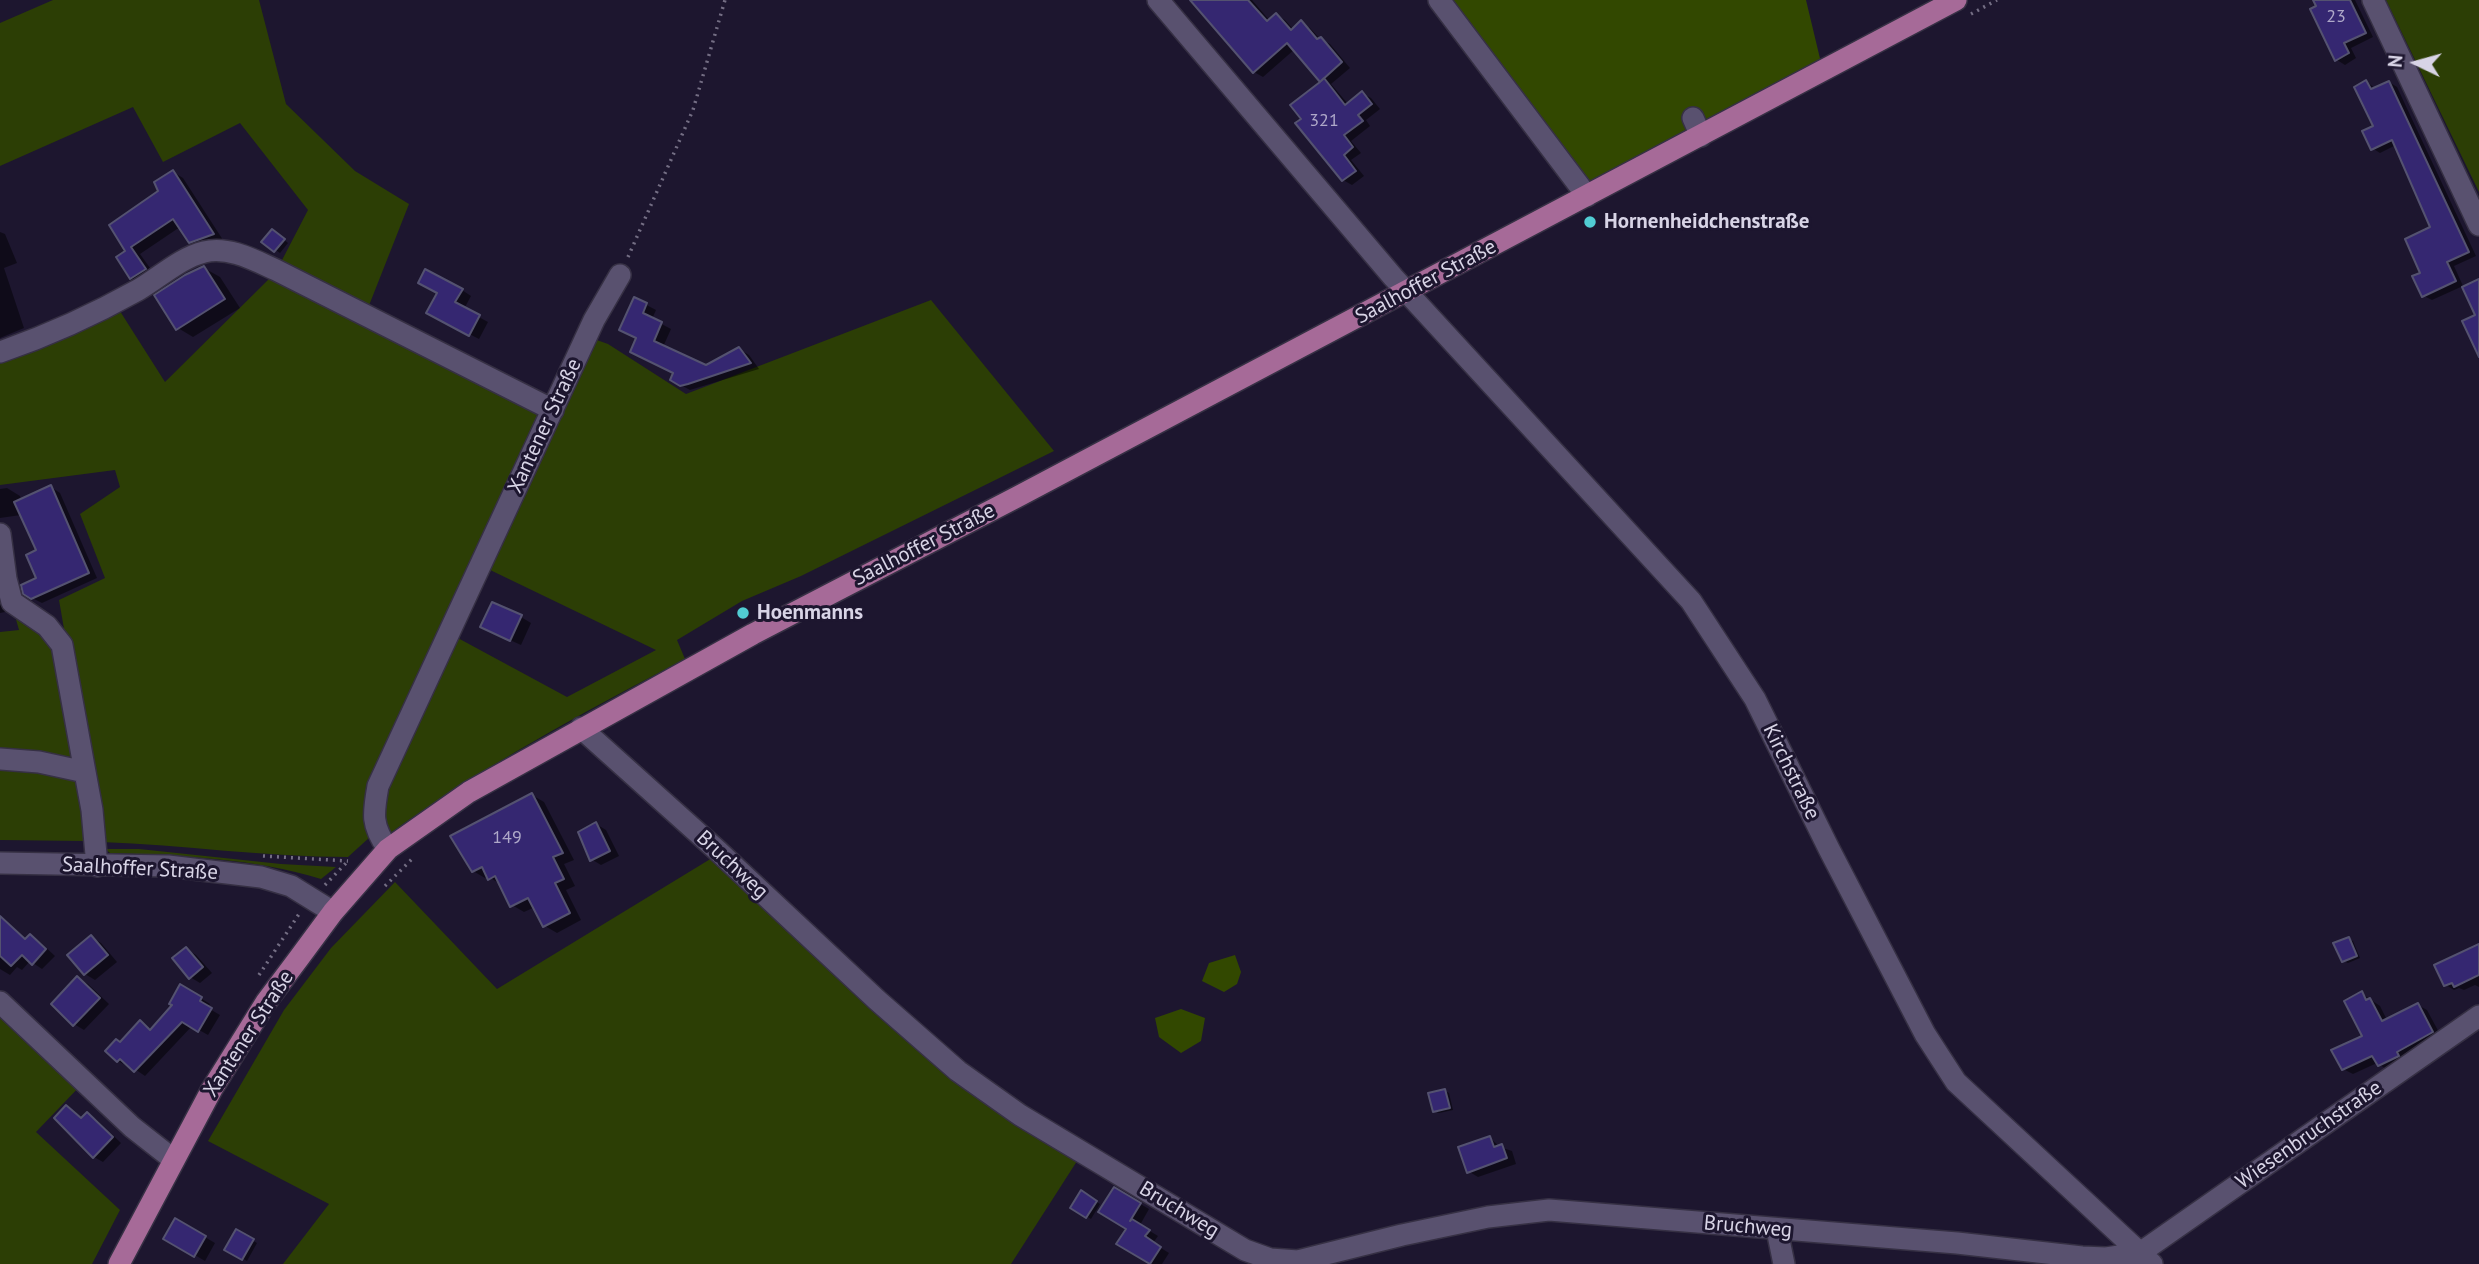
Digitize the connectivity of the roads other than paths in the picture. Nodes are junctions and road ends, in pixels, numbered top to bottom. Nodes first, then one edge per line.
1 (1157, 0) edge
2 (1439, 0) edge
3 (1956, 0) edge
4 (2373, 0) edge
5 (1587, 197) junction
6 (2479, 225) edge
7 (620, 275) road end
8 (1407, 292) junction
9 (0, 352) edge
10 (553, 410) junction
11 (0, 534) edge
12 (581, 728) junction
13 (0, 759) edge
14 (85, 772) junction
15 (388, 849) junction
16 (0, 863) edge
17 (97, 866) junction
18 (333, 912) junction
19 (0, 1002) edge
20 (2479, 1016) edge
21 (174, 1160) junction
22 (1777, 1230) junction
23 (2146, 1258) edge
24 (119, 1264) edge
25 (1784, 1264) edge

1 - 8 street
2 - 5 street
3 - 5 main road, Saalhoffer Straße
4 - 6 street
5 - 8 main road, Saalhoffer Straße
7 - 10 street, Xantener Straße
8 - 12 main road, Saalhoffer Straße
8 - 23 street, Kirchstraße
9 - 10 street
10 - 15 street, Xantener Straße
11 - 14 street
12 - 15 main road, Saalhoffer Straße
12 - 22 street, Bruchweg
13 - 14 street
14 - 17 street
15 - 18 main road, Saalhoffer Straße
16 - 17 street, Saalhoffer Straße
17 - 18 street, Saalhoffer Straße
18 - 21 main road, Xantener Straße
19 - 21 street
20 - 23 street, Wiesenbruchstraße
21 - 24 main road, Xantener Straße
22 - 23 street, Bruchweg
22 - 25 street

